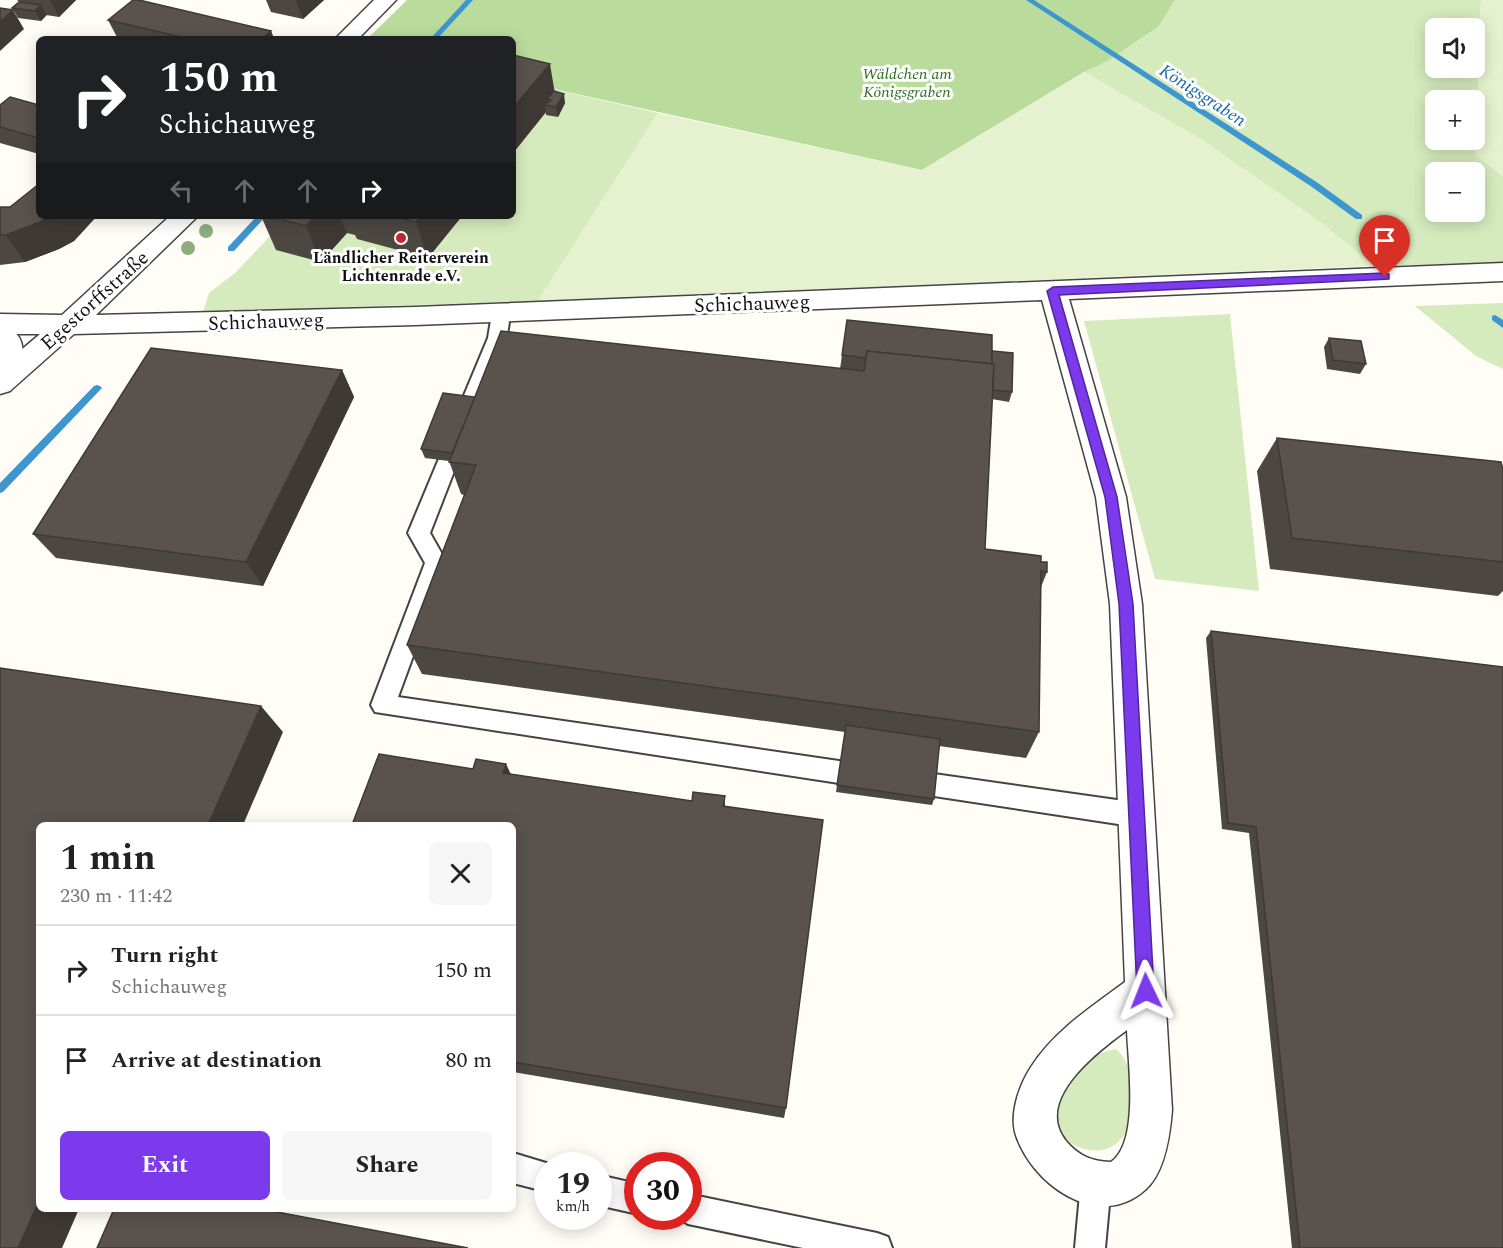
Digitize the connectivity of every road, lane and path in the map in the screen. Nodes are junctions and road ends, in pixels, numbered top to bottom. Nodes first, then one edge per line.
1 (386, 0) edge
2 (349, 36) edge
3 (182, 219) edge
4 (1503, 272) edge
5 (1053, 291) junction
6 (500, 313) junction
7 (0, 324) edge
8 (67, 325) junction
9 (5, 345) edge
10 (0, 384) edge
11 (470, 405) edge
12 (448, 461) edge
13 (839, 772) edge
14 (934, 786) edge
15 (1137, 815) junction
16 (1146, 991) junction
17 (516, 1169) edge
18 (534, 1173) edge
19 (1096, 1184) junction
20 (702, 1212) edge
21 (877, 1248) edge
22 (1090, 1248) edge

1 - 2 street
3 - 8 street, Egestorffstraße
4 - 5 street, Schichauweg
5 - 6 street, Schichauweg
5 - 15 street
6 - 8 street, Schichauweg
6 - 11 lane
7 - 8 street, Schichauweg
8 - 10 street, Egestorffstraße
9 - 10 street
12 - 13 lane
14 - 15 lane
15 - 16 street
16 - 19 street
16 - 19 street
17 - 18 lane
19 - 22 lane
20 - 21 lane

